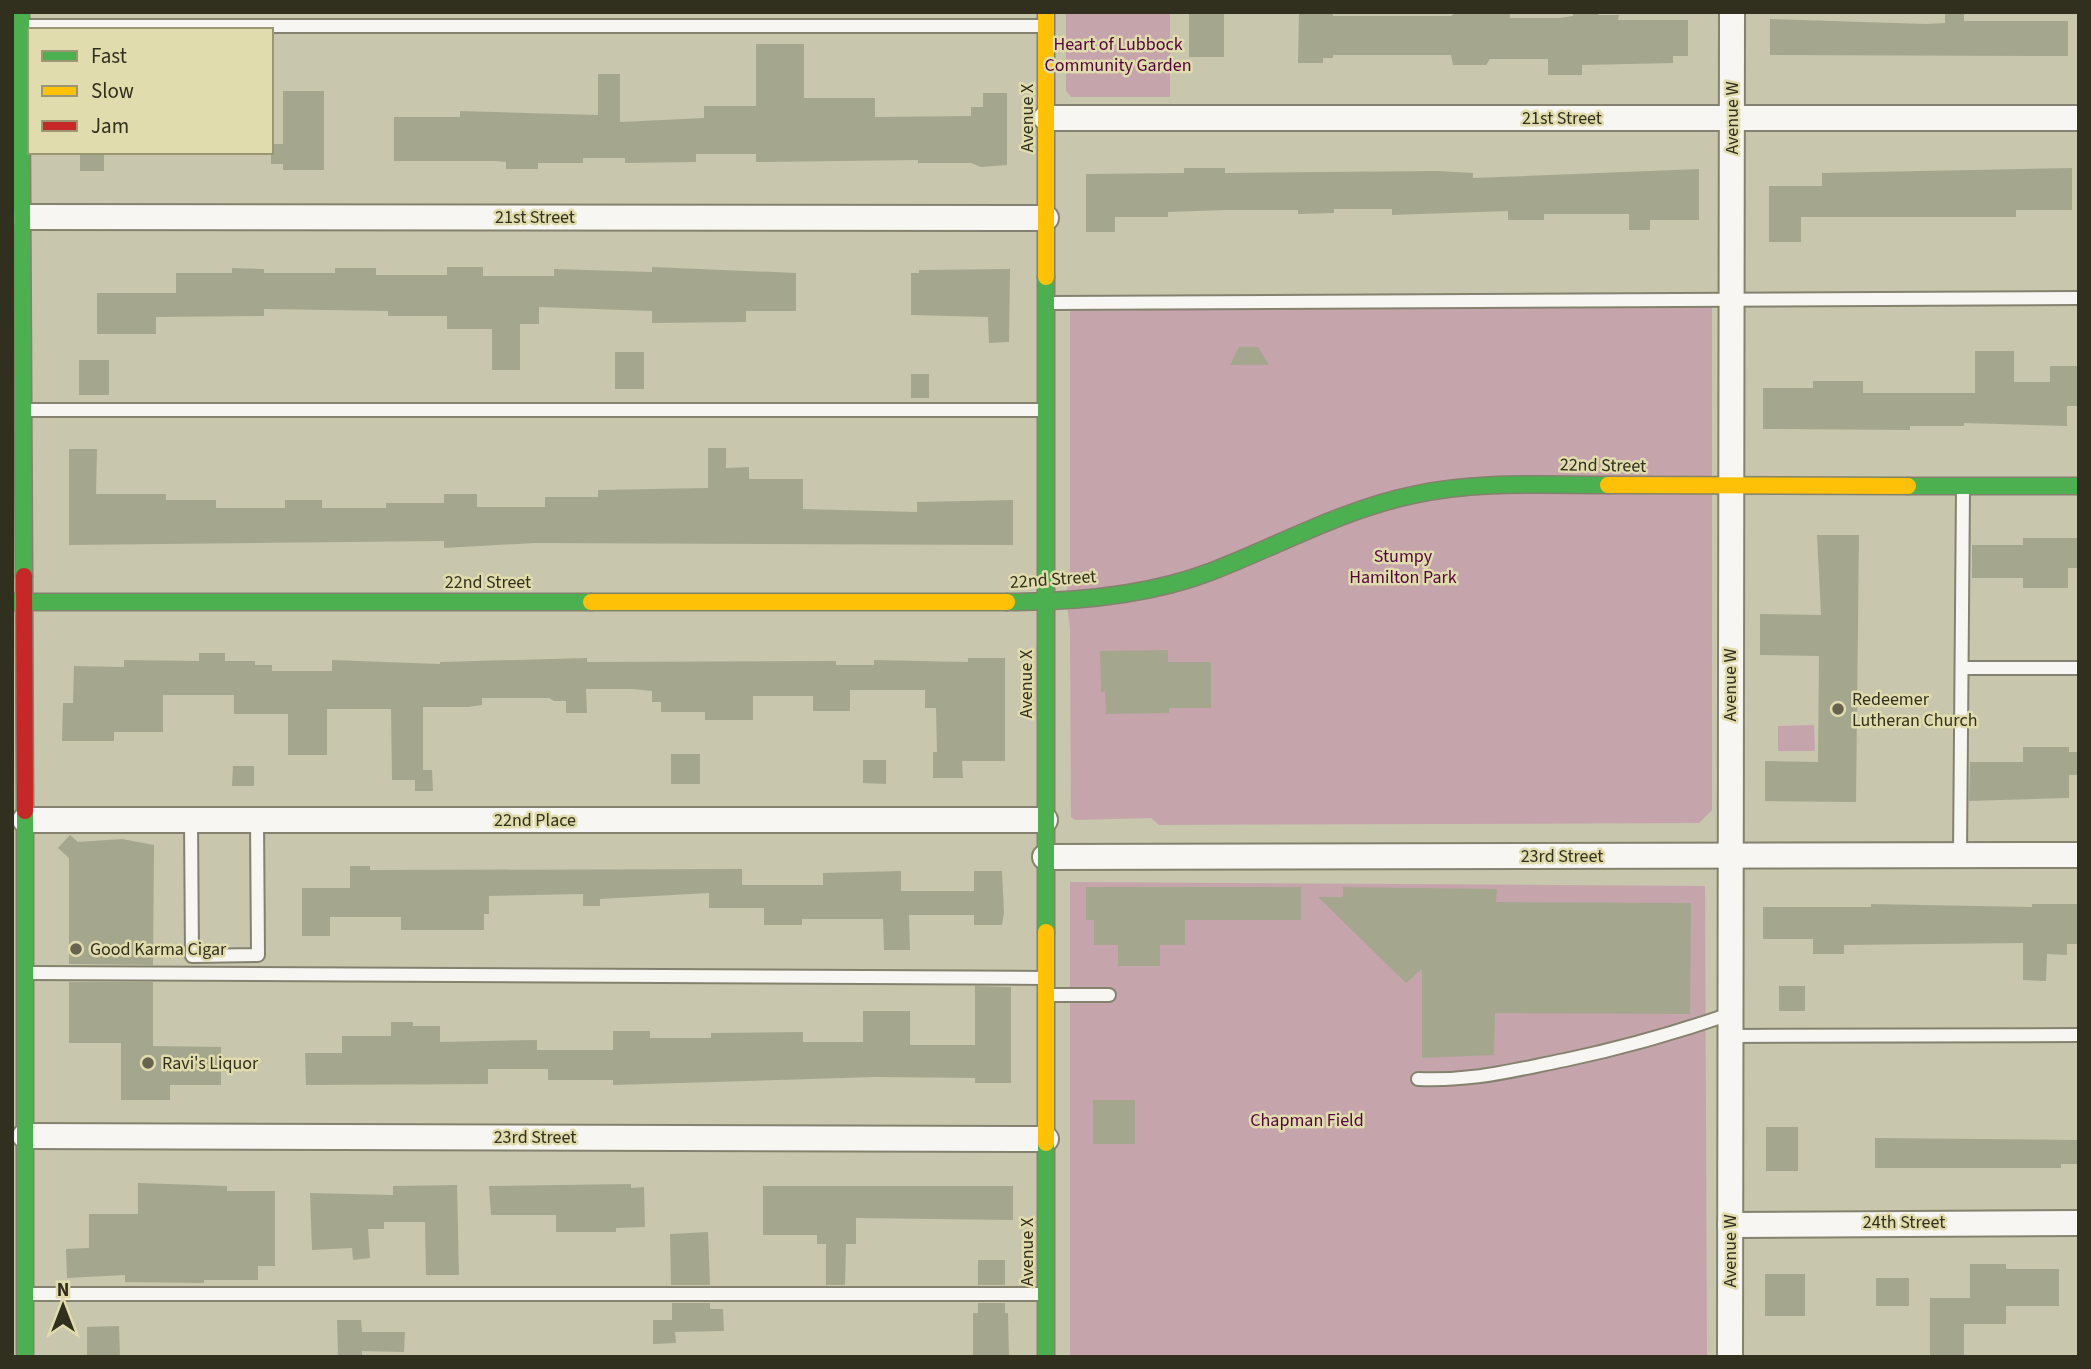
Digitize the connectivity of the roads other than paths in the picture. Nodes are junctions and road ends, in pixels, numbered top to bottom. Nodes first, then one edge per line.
1 (1732, 12) edge
2 (21, 19) edge
3 (1046, 19) edge
4 (1046, 118) junction
5 (1732, 118) junction
6 (2079, 118) edge
7 (24, 217) junction
8 (1046, 218) junction
9 (2079, 298) edge
10 (1731, 300) junction
11 (1046, 303) junction
12 (25, 410) junction
13 (1046, 410) junction
14 (1731, 485) junction
15 (1964, 485) junction
16 (2079, 486) edge
17 (19, 602) edge
18 (1046, 602) junction
19 (1962, 668) junction
20 (2079, 668) edge
21 (25, 820) junction
22 (191, 820) junction
23 (257, 820) junction
24 (1045, 820) junction
25 (1960, 855) junction
26 (2079, 855) edge
27 (1730, 856) junction
28 (1045, 857) junction
29 (24, 973) junction
30 (1046, 986) junction
31 (1109, 995) dead end
32 (1730, 1025) junction
33 (2079, 1035) edge
34 (1418, 1079) dead end
35 (25, 1136) junction
36 (1046, 1139) junction
37 (2079, 1223) edge
38 (1730, 1225) junction
39 (25, 1294) junction
40 (1046, 1294) junction
41 (25, 1357) edge
42 (1046, 1357) edge
43 (1730, 1357) edge

1 - 5 street, Avenue W
2 - 3 lane
2 - 7 street
3 - 4 street, Avenue X
4 - 5 street, 21st Street
4 - 8 street, Avenue X
5 - 6 street, 21st Street
5 - 10 street, Avenue W
7 - 8 street, 21st Street
7 - 12 street
8 - 11 street, Avenue X
9 - 10 lane
10 - 11 lane
10 - 14 street, Avenue W
11 - 13 street, Avenue X
12 - 13 lane
12 - 17 street
13 - 18 street, Avenue X
14 - 15 street, 22nd Street
14 - 18 street, 22nd Street
14 - 27 street, Avenue W
15 - 16 street, 22nd Street
15 - 19 lane
17 - 18 street, 22nd Street
17 - 21 street
18 - 24 street, Avenue X
19 - 20 lane
19 - 25 lane
21 - 22 street, 22nd Place
21 - 29 street
22 - 23 street, 22nd Place
22 - 23 lane
23 - 24 street, 22nd Place
24 - 28 street, Avenue X
25 - 26 street, 23rd Street
25 - 27 street, 23rd Street
27 - 28 street, 23rd Street
27 - 32 street, Avenue W
28 - 30 street, Avenue X
29 - 30 lane
29 - 35 street
30 - 31 lane
30 - 36 street, Avenue X
32 - 33 lane
32 - 34 lane
32 - 38 street, Avenue W
35 - 36 street, 23rd Street
35 - 39 street
36 - 40 street, Avenue X
37 - 38 street, 24th Street
38 - 43 street, Avenue W
39 - 40 lane
39 - 41 street
40 - 42 street, Avenue X

